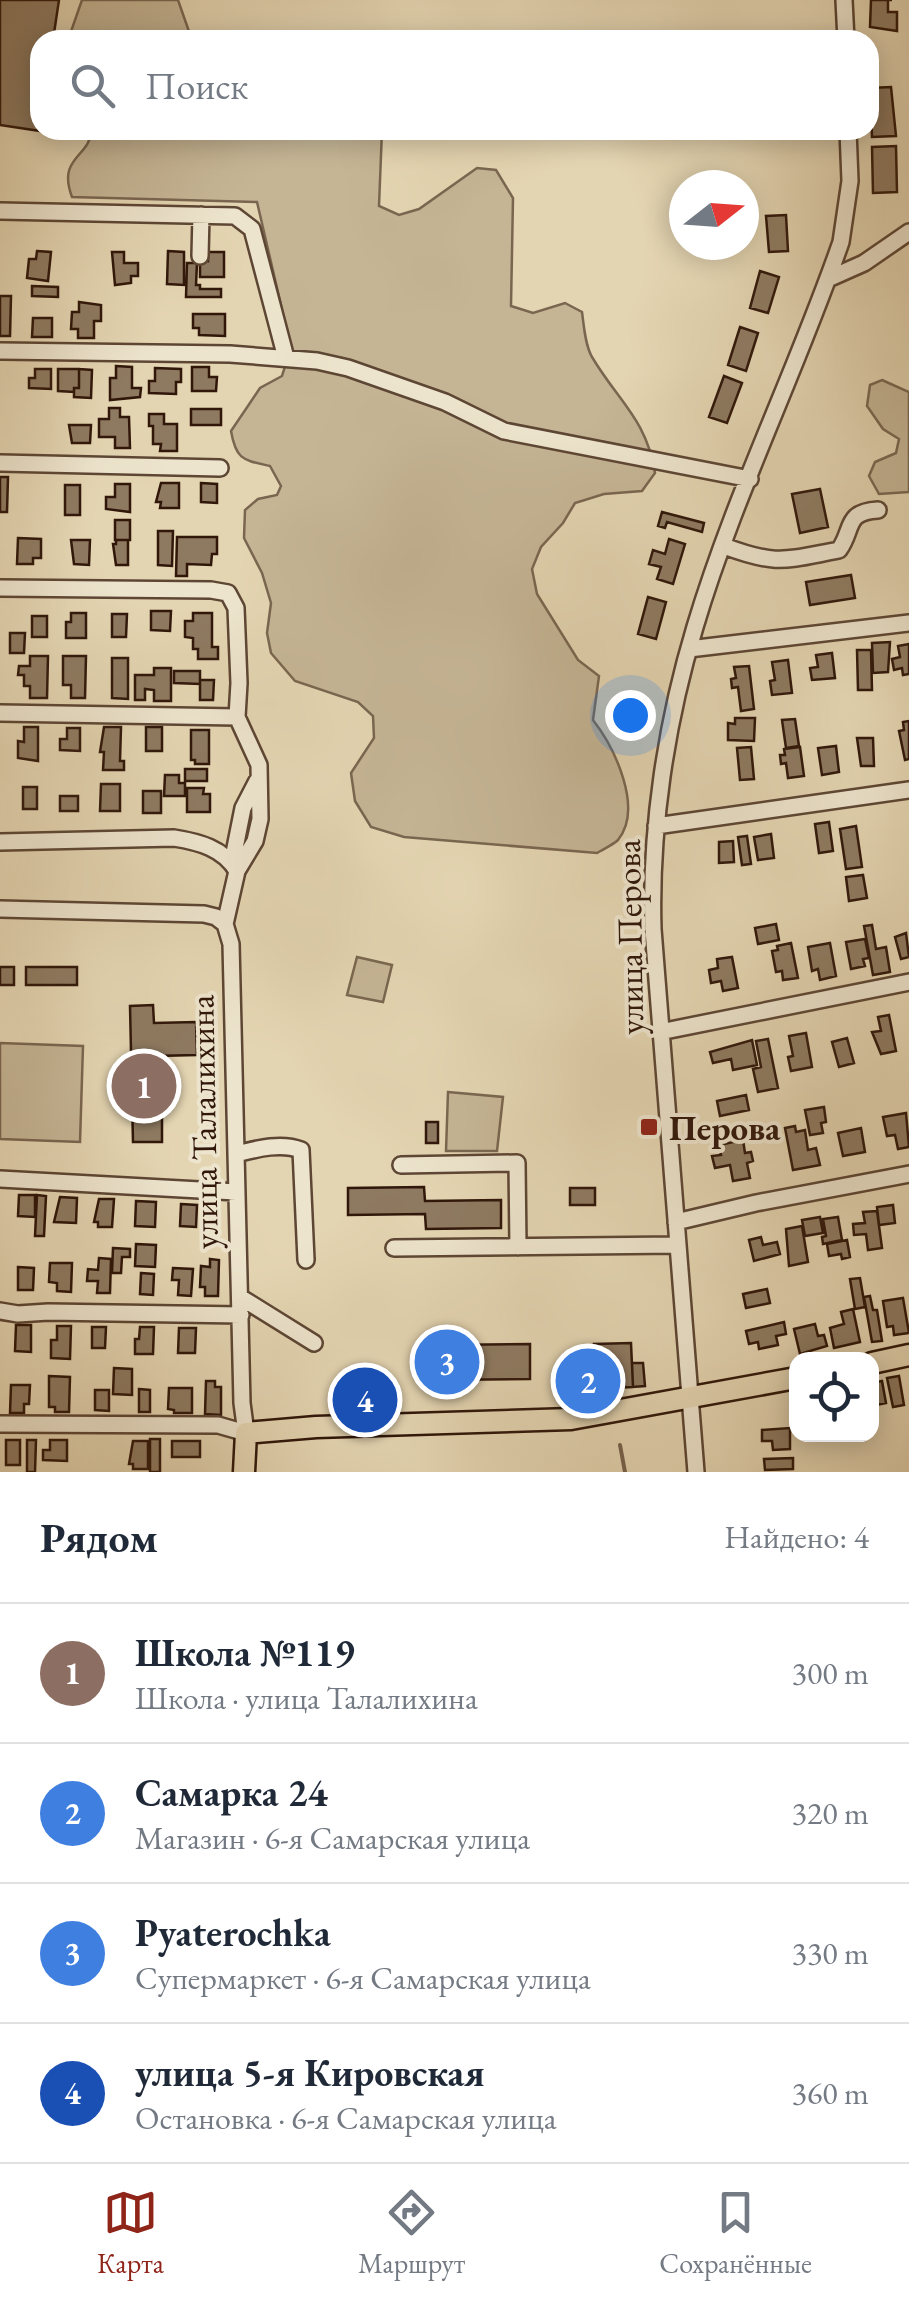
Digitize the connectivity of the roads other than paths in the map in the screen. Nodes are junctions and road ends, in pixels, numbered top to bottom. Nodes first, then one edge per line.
1 (844, 0) edge
2 (846, 30) edge
3 (848, 140) edge
4 (0, 210) edge
5 (201, 214) junction
6 (909, 232) edge
7 (200, 256) dead end
8 (828, 279) junction
9 (0, 350) edge
10 (286, 358) junction
11 (0, 464) edge
12 (220, 468) dead end
13 (750, 479) junction
14 (878, 510) dead end
15 (724, 546) junction
16 (0, 588) edge
17 (909, 623) edge
18 (688, 650) junction
19 (0, 713) edge
20 (237, 718) junction
21 (909, 790) edge
22 (656, 826) junction
23 (0, 842) edge
24 (235, 867) junction
25 (0, 910) edge
26 (225, 924) junction
27 (909, 982) edge
28 (660, 1032) junction
29 (236, 1154) junction
30 (401, 1165) dead end
31 (909, 1174) edge
32 (0, 1180) edge
33 (236, 1192) junction
34 (676, 1222) junction
35 (678, 1244) junction
36 (518, 1247) junction
37 (394, 1248) dead end
38 (306, 1260) dead end
39 (240, 1297) junction
40 (0, 1311) edge
41 (241, 1315) junction
42 (314, 1343) dead end
43 (909, 1355) edge
44 (879, 1361) edge
45 (789, 1379) edge
46 (690, 1399) junction
47 (0, 1424) edge
48 (246, 1432) junction
49 (244, 1472) edge
50 (696, 1472) edge

1 - 2 street
3 - 8 street, улица Перова
4 - 5 street
5 - 7 street
5 - 10 street
6 - 8 street
8 - 13 street, улица Перова
9 - 10 street
10 - 13 street
11 - 12 street
13 - 15 street, улица Перова
14 - 15 street
15 - 18 street, улица Перова
16 - 20 street, улица Талалихина
17 - 18 street
18 - 22 street, улица Перова
19 - 20 street
20 - 24 street, улица Талалихина
21 - 22 street
22 - 28 street, улица Перова
23 - 24 street
24 - 26 street, улица Талалихина
25 - 26 street
26 - 29 street, улица Талалихина
27 - 28 street
28 - 34 street, улица Перова
29 - 33 street, улица Талалихина
29 - 38 street
30 - 36 street
31 - 34 street
32 - 33 street
33 - 39 street, улица Талалихина
34 - 35 street, улица Перова
35 - 36 street
35 - 46 street, улица Перова
36 - 37 street
39 - 41 street, улица Талалихина
39 - 42 street
40 - 41 street
41 - 48 street, улица Талалихина
43 - 44 main road
45 - 46 main road
46 - 48 main road
46 - 50 street, улица Перова
47 - 48 street
48 - 49 main road, улица Талалихина

